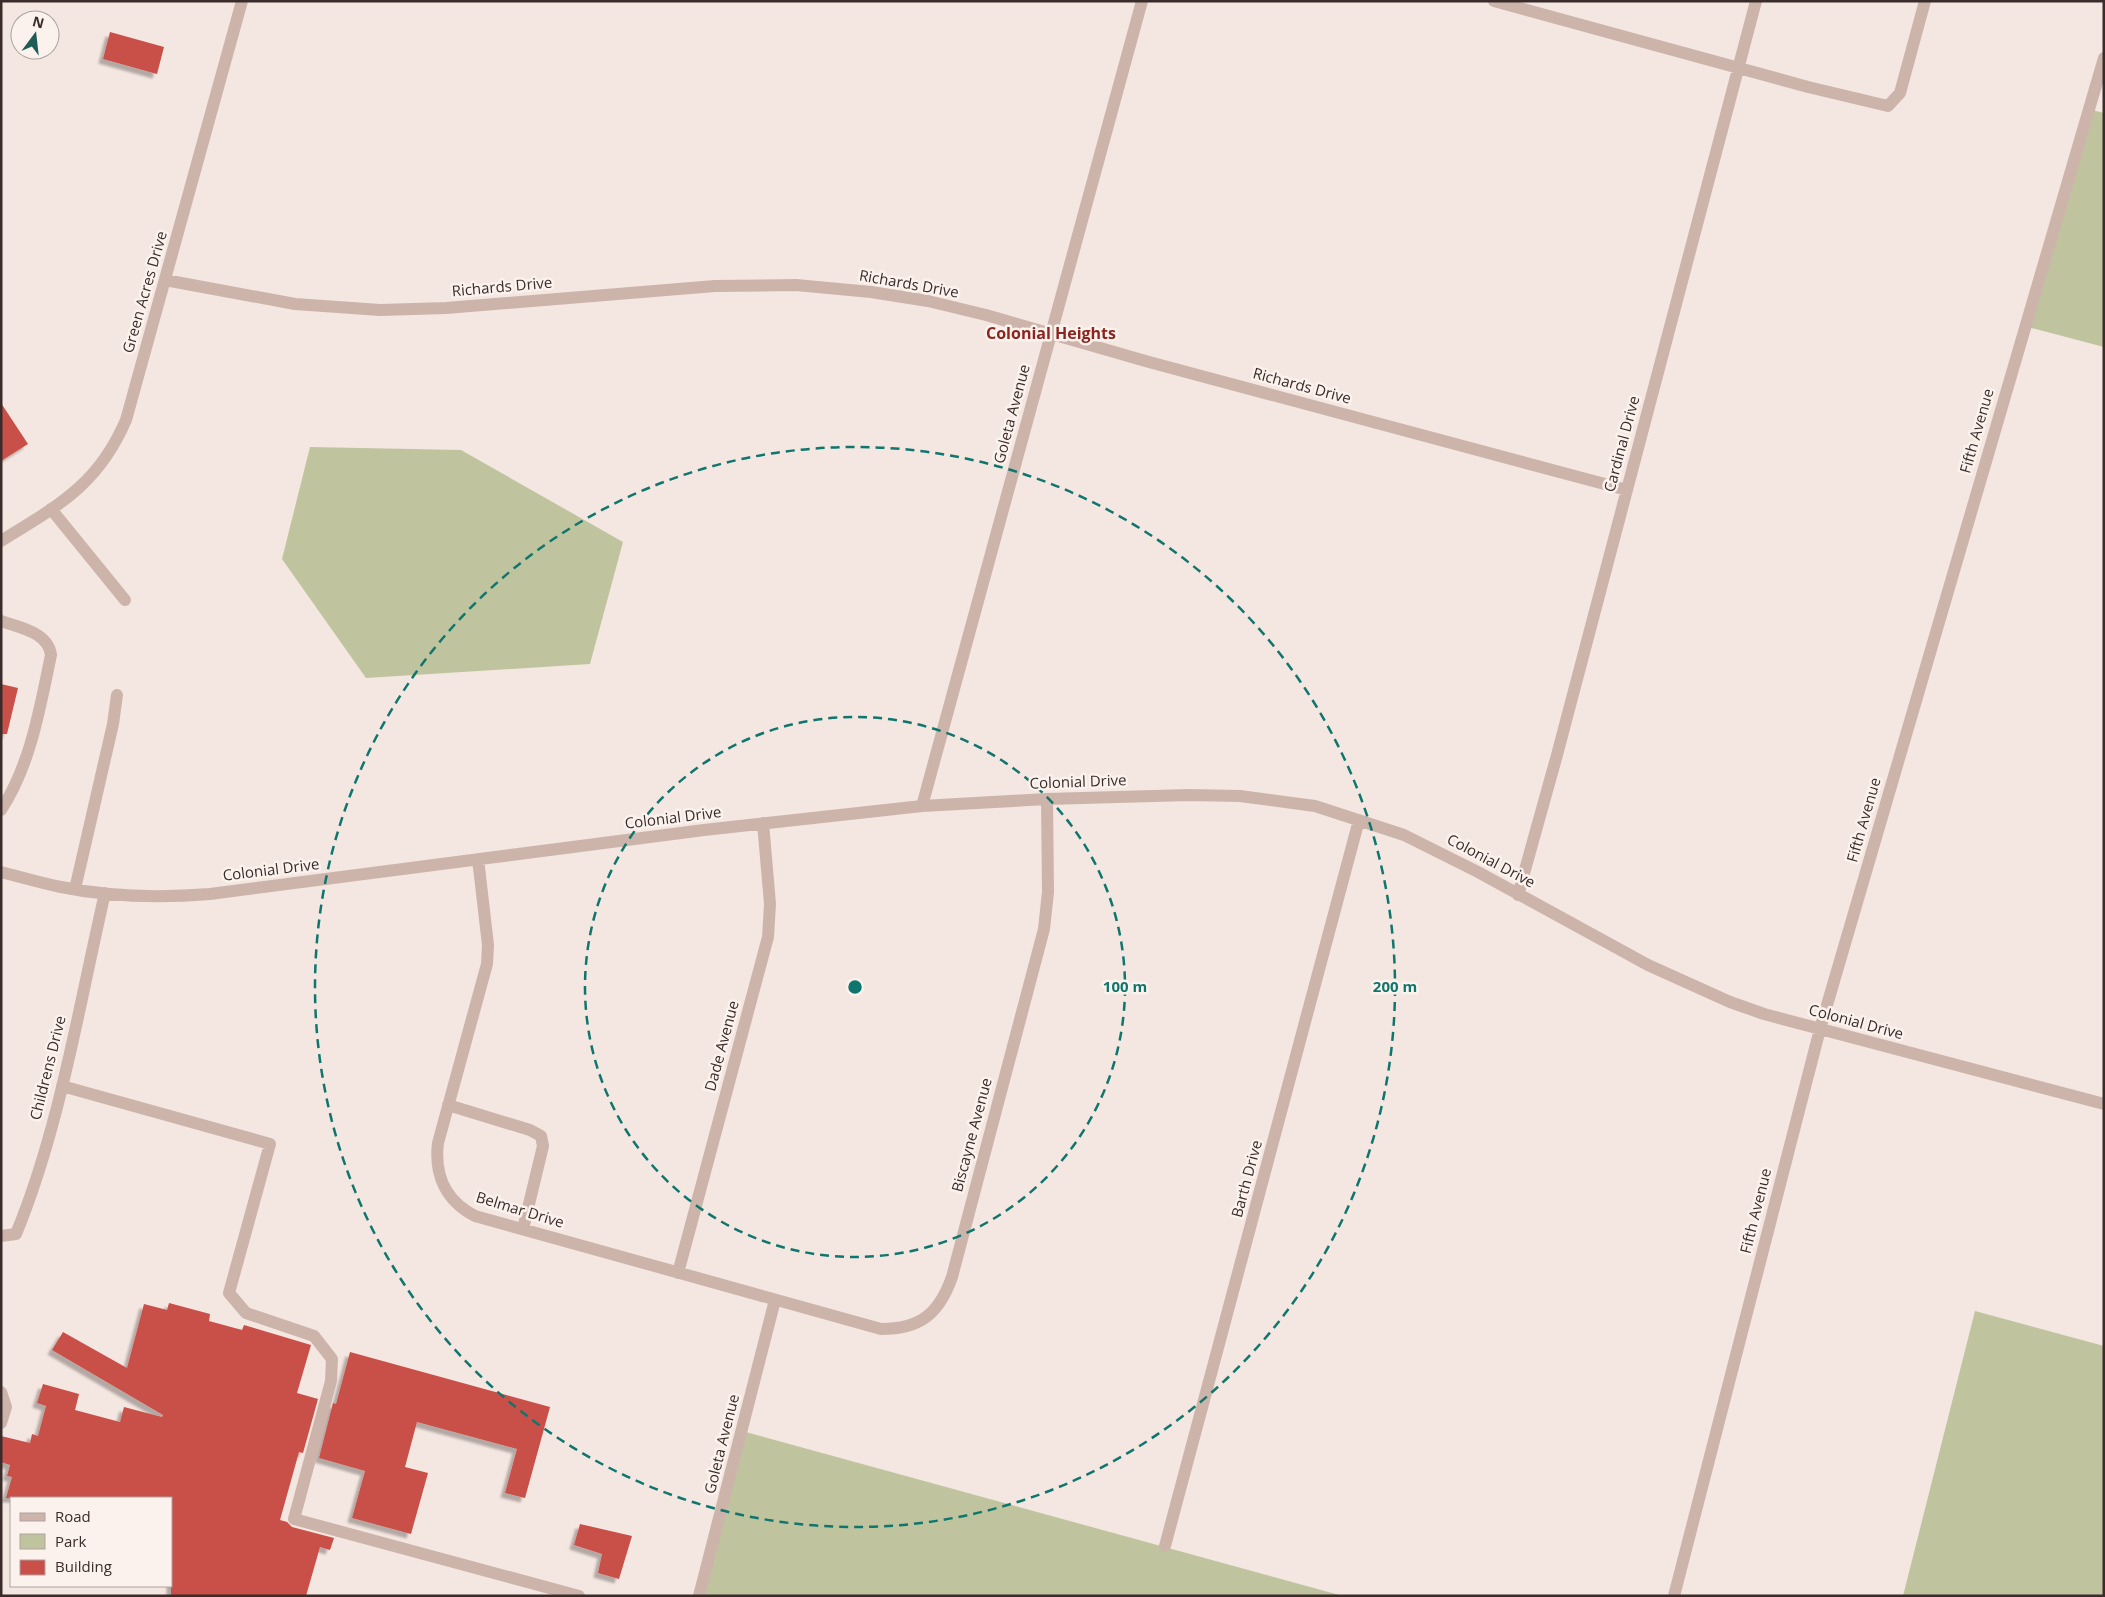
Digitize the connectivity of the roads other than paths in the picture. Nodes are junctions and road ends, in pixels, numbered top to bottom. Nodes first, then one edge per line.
1 (242, 1) edge
2 (1142, 1) edge
3 (1494, 1) edge
4 (1756, 1) edge
5 (1925, 1) edge
6 (2104, 58) edge
7 (1739, 68) junction
8 (165, 280) junction
9 (1051, 334) junction
10 (1626, 490) junction
11 (51, 509) junction
12 (1, 541) edge
13 (124, 600) dead end
14 (1, 621) edge
15 (117, 695) dead end
16 (1047, 799) junction
17 (922, 806) junction
18 (1, 810) edge
19 (1359, 820) junction
20 (763, 823) junction
21 (478, 859) junction
22 (1, 872) edge
23 (75, 889) junction
24 (105, 893) junction
25 (1518, 895) junction
26 (1820, 1029) junction
27 (62, 1086) junction
28 (2104, 1104) edge
29 (448, 1105) junction
30 (523, 1229) junction
31 (1, 1236) edge
32 (678, 1273) junction
33 (775, 1300) junction
34 (1, 1392) edge
35 (1, 1423) edge
36 (1165, 1546) dead end
37 (579, 1596) edge
38 (700, 1596) edge
39 (1674, 1596) edge

1 - 8 street, Green Acres Drive
2 - 9 street, Goleta Avenue
3 - 7 street
4 - 7 street, Cardinal Drive
5 - 7 street
6 - 26 street, Fifth Avenue
7 - 10 street, Cardinal Drive
8 - 9 street, Richards Drive
8 - 11 street, Green Acres Drive
9 - 10 street, Richards Drive
9 - 17 street, Goleta Avenue
10 - 25 street, Cardinal Drive
11 - 12 street, Green Acres Drive
11 - 13 street
14 - 18 street
15 - 23 street
16 - 17 street, Colonial Drive
16 - 19 street, Colonial Drive
16 - 33 street, Biscayne Avenue
17 - 20 street, Colonial Drive
19 - 25 street, Colonial Drive
19 - 36 street, Barth Drive
20 - 21 street, Colonial Drive
20 - 32 street, Dade Avenue
21 - 24 street, Colonial Drive
21 - 29 street, Belmar Drive
22 - 23 street, Colonial Drive
23 - 24 street, Colonial Drive
24 - 27 street, Childrens Drive
25 - 26 street, Colonial Drive
26 - 28 street, Colonial Drive
26 - 39 street, Fifth Avenue
27 - 31 street, Childrens Drive
27 - 37 street
29 - 30 street, Belmar Drive
29 - 30 street
30 - 32 street, Belmar Drive
32 - 33 street, Belmar Drive
33 - 38 street, Goleta Avenue
34 - 35 street

